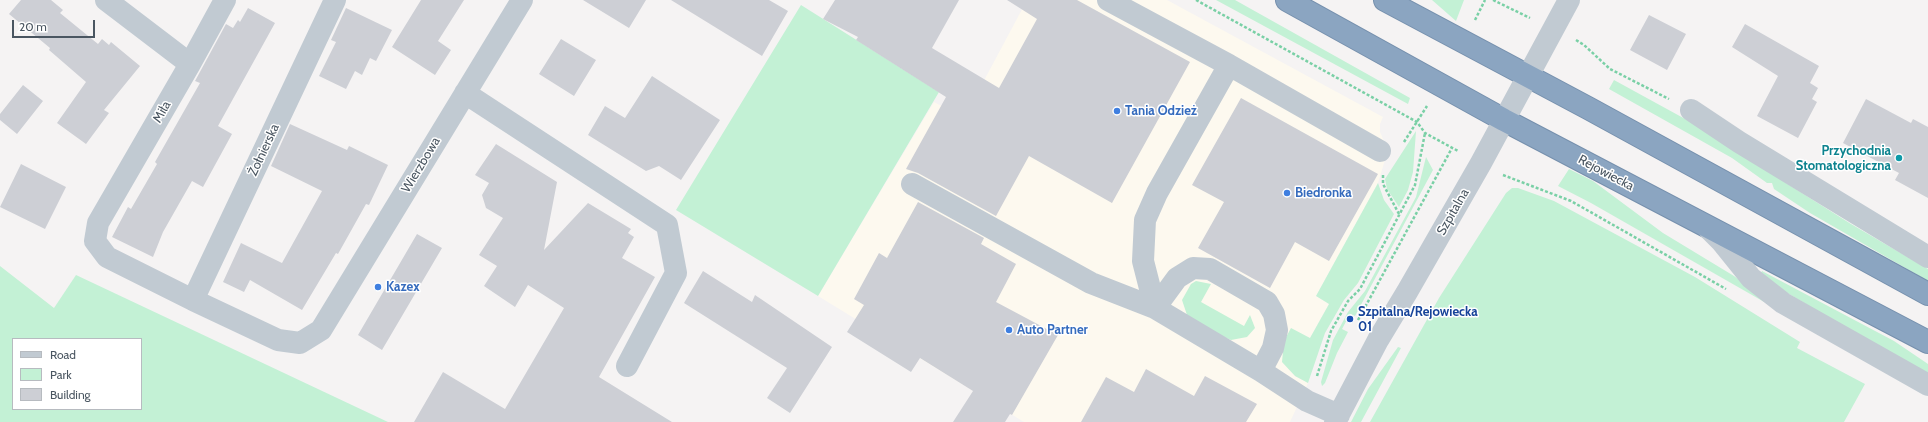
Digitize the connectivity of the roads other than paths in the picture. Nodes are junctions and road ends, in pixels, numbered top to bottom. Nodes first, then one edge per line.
1 (106, 0) edge
2 (225, 0) edge
3 (335, 0) edge
4 (522, 0) edge
5 (1108, 0) edge
6 (1287, 0) edge
7 (1385, 0) edge
8 (1398, 0) edge
9 (1568, 0) edge
10 (1416, 17) junction
11 (190, 64) junction
12 (1229, 65) junction
13 (1527, 77) junction
14 (465, 93) junction
15 (1691, 110) road end
16 (1504, 120) junction
17 (1380, 151) dead end
18 (912, 184) dead end
19 (1704, 224) junction
20 (1928, 258) edge
21 (1928, 294) edge
22 (193, 300) junction
23 (1155, 308) junction
24 (1928, 342) edge
25 (628, 366) dead end
26 (1262, 371) junction
27 (1928, 385) edge
28 (1337, 418) edge

1 - 11 street
2 - 11 street, Miła
3 - 22 street, Żołnierska
4 - 14 street, Wierzbowa
5 - 12 street
6 - 16 highway, Rejowiecka
7 - 10 highway
8 - 10 street
9 - 13 street, Szpitalna
10 - 13 highway
11 - 22 street, Miła
12 - 17 street
12 - 23 street
13 - 16 street, Szpitalna
13 - 21 highway
14 - 22 street, Wierzbowa
14 - 25 street
15 - 20 street
16 - 19 highway, Rejowiecka
16 - 28 street, Szpitalna
18 - 23 street
19 - 24 highway, Rejowiecka
19 - 27 street
23 - 26 street
23 - 26 street
26 - 28 street

